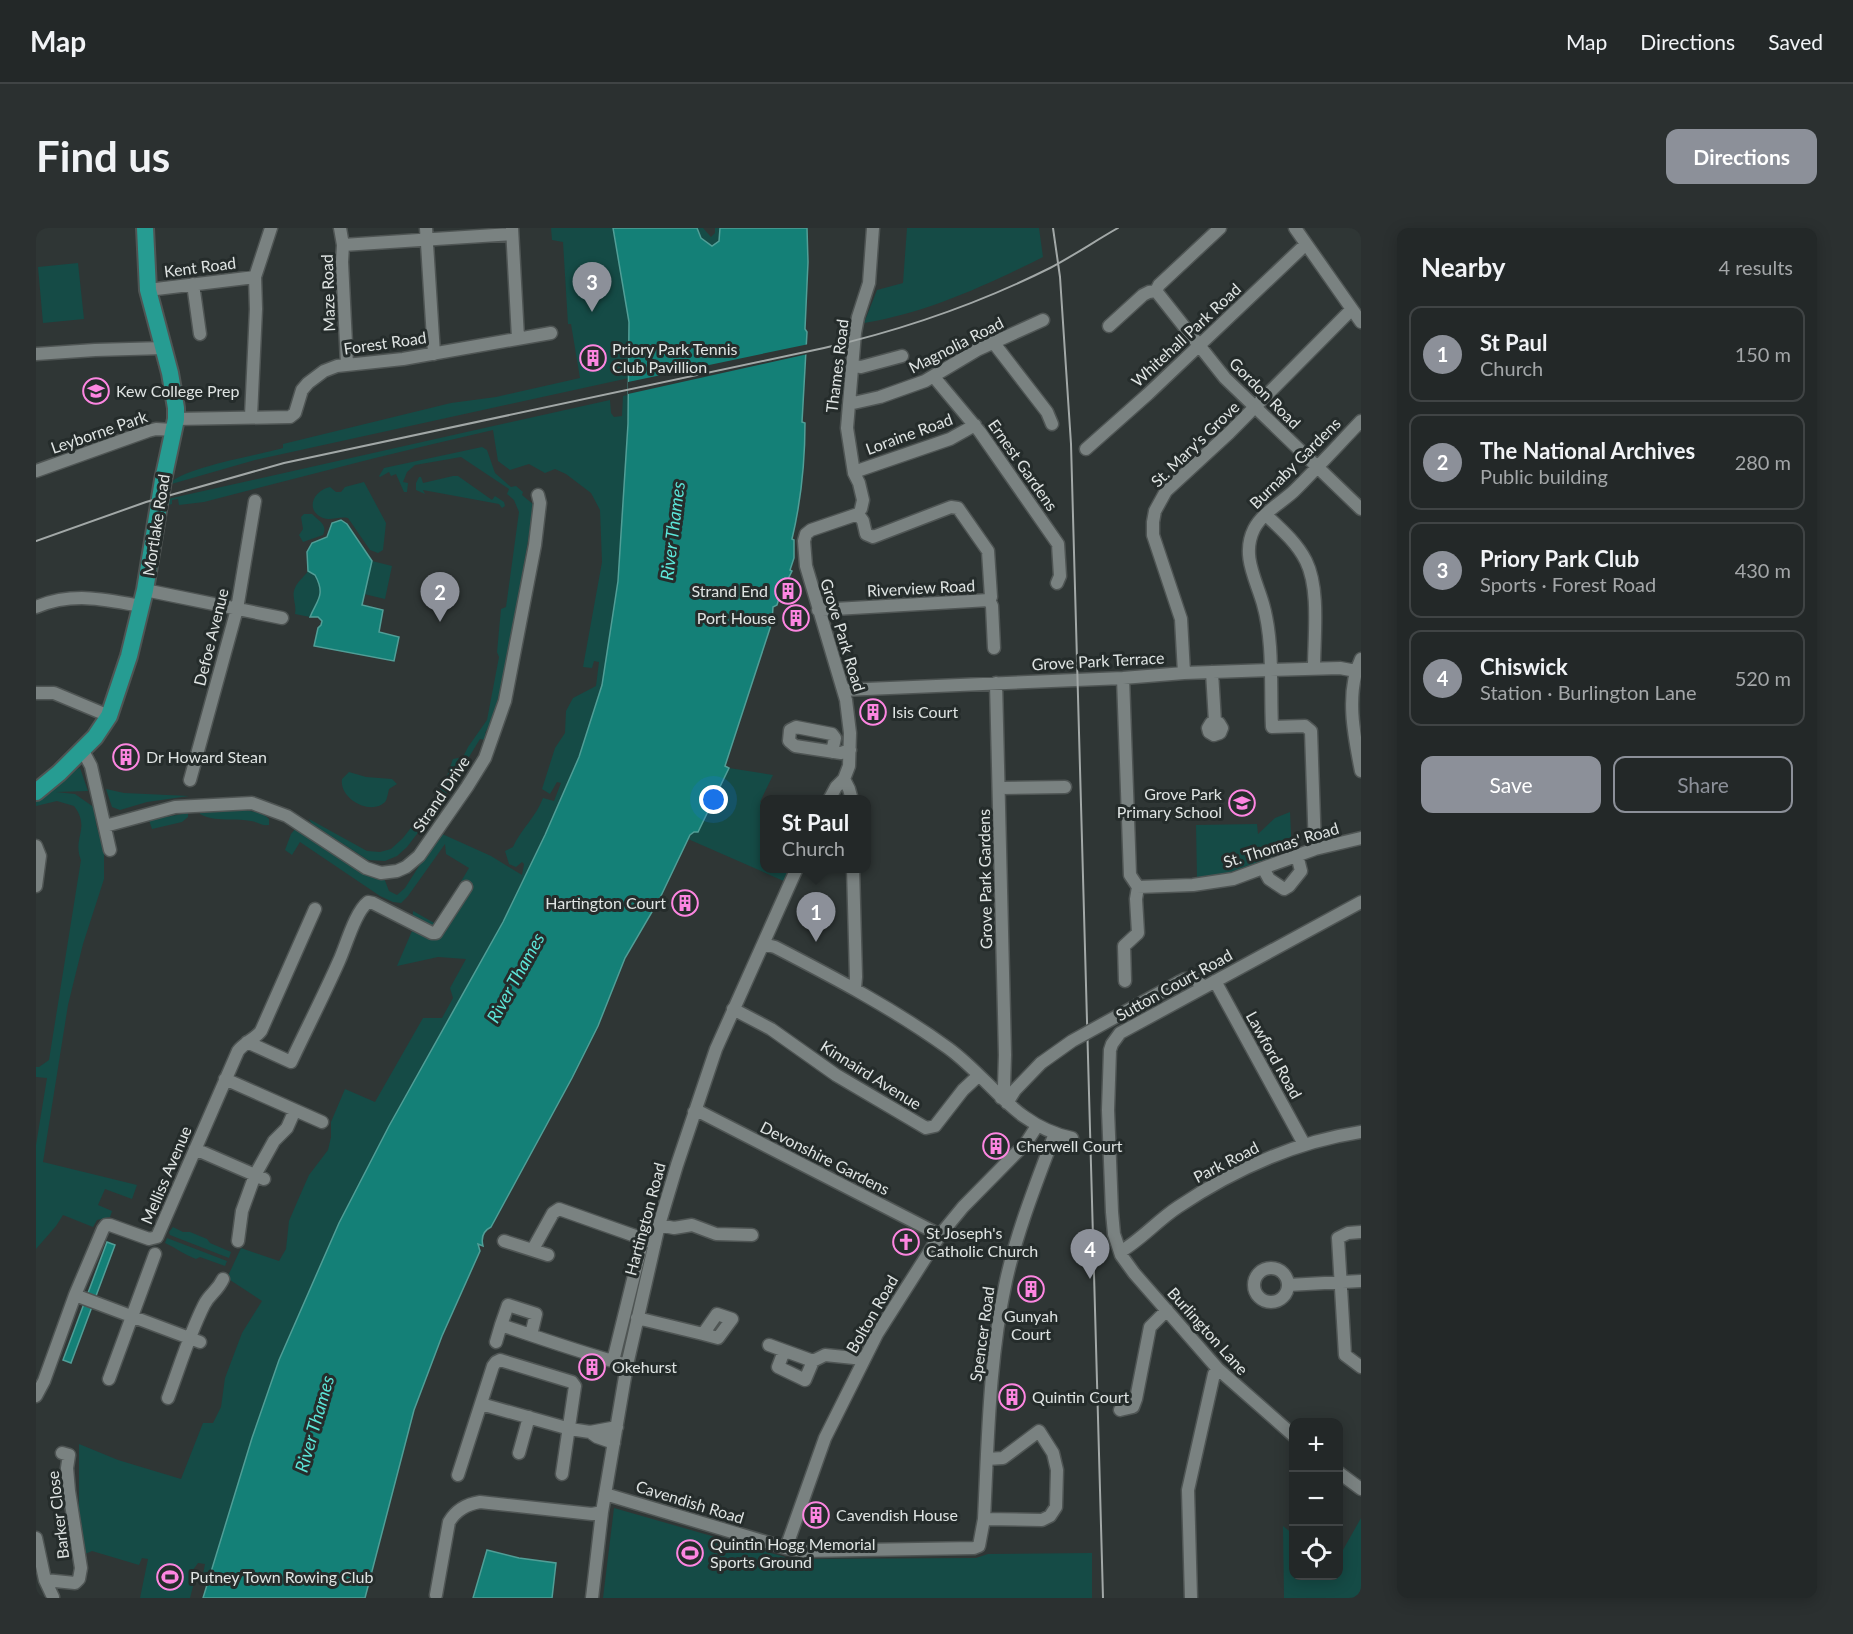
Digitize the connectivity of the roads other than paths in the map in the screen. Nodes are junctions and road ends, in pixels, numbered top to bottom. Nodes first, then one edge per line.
1 (145, 228) edge
2 (271, 228) edge
3 (340, 228) edge
4 (873, 228) edge
5 (1220, 228) edge
6 (1294, 228) edge
7 (512, 231) edge
8 (426, 234) edge
9 (1306, 244) junction
10 (344, 245) junction
11 (255, 277) junction
12 (193, 284) junction
13 (148, 290) junction
14 (1156, 291) junction
15 (1352, 309) junction
16 (1043, 320) dead end
17 (1361, 322) edge
18 (1109, 326) dead end
19 (551, 333) dead end
20 (200, 334) dead end
21 (518, 338) junction
22 (993, 342) junction
23 (1199, 345) junction
24 (164, 348) junction
25 (36, 354) edge
26 (434, 354) junction
27 (902, 356) dead end
28 (347, 364) junction
29 (853, 366) junction
30 (933, 377) junction
31 (849, 404) junction
32 (1255, 408) junction
33 (251, 416) junction
34 (1361, 422) edge
35 (175, 424) junction
36 (1052, 424) dead end
37 (975, 425) junction
38 (1086, 448) dead end
39 (1317, 468) junction
40 (36, 471) edge
41 (854, 473) junction
42 (538, 495) dead end
43 (255, 501) dead end
44 (1361, 509) edge
45 (860, 511) junction
46 (1266, 515) junction
47 (1057, 583) dead end
48 (143, 598) junction
49 (989, 600) junction
50 (36, 607) edge
51 (237, 609) junction
52 (818, 610) junction
53 (282, 618) dead end
54 (994, 648) dead end
55 (1361, 659) edge
56 (1314, 668) junction
57 (1270, 669) junction
58 (1356, 671) junction
59 (1212, 672) junction
60 (1184, 673) junction
61 (1123, 678) junction
62 (996, 683) junction
63 (843, 690) junction
64 (36, 693) edge
65 (109, 716) junction
66 (1215, 722) dead end
67 (1359, 743) edge
68 (82, 749) junction
69 (850, 750) junction
70 (832, 752) dead end
71 (1361, 771) edge
72 (844, 779) junction
73 (190, 780) dead end
74 (1065, 787) dead end
75 (1000, 788) junction
76 (36, 792) edge
77 (831, 795) edge
78 (851, 795) edge
79 (105, 826) junction
80 (1361, 838) edge
81 (36, 846) edge
82 (1315, 849) junction
83 (110, 850) dead end
84 (1297, 855) junction
85 (1263, 868) junction
86 (794, 873) edge
87 (853, 873) edge
88 (36, 886) edge
89 (466, 887) dead end
90 (1138, 887) junction
91 (1361, 902) edge
92 (315, 909) dead end
93 (764, 944) junction
94 (1125, 981) dead end
95 (1210, 984) junction
96 (855, 988) junction
97 (733, 1009) junction
98 (248, 1042) junction
99 (1004, 1073) junction
100 (978, 1076) junction
101 (225, 1079) junction
102 (1022, 1082) junction
103 (1004, 1100) junction
104 (295, 1110) junction
105 (694, 1112) junction
106 (322, 1122) dead end
107 (1037, 1126) junction
108 (1361, 1132) edge
109 (1055, 1133) junction
110 (1072, 1138) dead end
111 (1304, 1144) junction
112 (195, 1149) junction
113 (260, 1177) junction
114 (659, 1225) junction
115 (1361, 1232) edge
116 (752, 1234) dead end
117 (1114, 1234) joint
118 (939, 1235) junction
119 (238, 1241) dead end
120 (504, 1241) dead end
121 (649, 1241) junction
122 (533, 1249) junction
123 (1120, 1252) junction
124 (155, 1254) dead end
125 (548, 1255) dead end
126 (223, 1279) dead end
127 (1361, 1281) edge
128 (1341, 1282) junction
129 (1288, 1285) dead end
130 (79, 1297) junction
131 (1167, 1310) junction
132 (133, 1317) junction
133 (637, 1318) junction
134 (738, 1320) dead end
135 (501, 1325) junction
136 (531, 1335) junction
137 (194, 1340) junction
138 (496, 1342) dead end
139 (769, 1345) dead end
140 (784, 1351) junction
141 (864, 1359) junction
142 (613, 1361) junction
143 (813, 1361) junction
144 (627, 1365) junction
145 (1361, 1367) edge
146 (1218, 1369) junction
147 (109, 1380) dead end
148 (36, 1396) edge
149 (168, 1398) dead end
150 (481, 1404) junction
151 (1120, 1410) dead end
152 (529, 1418) junction
153 (617, 1427) junction
154 (570, 1429) junction
155 (590, 1432) junction
156 (1289, 1432) edge
157 (614, 1443) junction
158 (62, 1453) dead end
159 (519, 1453) dead end
160 (987, 1460) junction
161 (562, 1474) dead end
162 (459, 1475) dead end
163 (1343, 1476) edge
164 (1361, 1489) edge
165 (605, 1494) junction
166 (602, 1512) junction
167 (984, 1519) junction
168 (36, 1538) edge
169 (979, 1546) joint
170 (786, 1548) junction
171 (45, 1580) junction
172 (434, 1588) dead end
173 (51, 1596) edge
174 (592, 1598) edge
175 (1191, 1598) edge

1 - 13 highway, Mortlake Road
2 - 11 street
3 - 10 street
4 - 29 street, Thames Road
5 - 14 street
6 - 9 street
7 - 8 street, Maze Road
7 - 21 street
8 - 10 street, Maze Road
8 - 26 street
9 - 15 street
9 - 23 street, Whitehall Park Road
10 - 28 street, Maze Road
11 - 12 street, Kent Road
11 - 33 street
12 - 13 street, Kent Road
12 - 20 street
13 - 24 highway, Mortlake Road
14 - 18 street
14 - 23 street, Gordon Road
15 - 17 street
15 - 32 street, St. Mary's Grove
16 - 22 street, Magnolia Road
19 - 21 street, Forest Road
21 - 26 street, Forest Road
22 - 30 street, Magnolia Road
22 - 36 street
23 - 32 street, Gordon Road
23 - 38 street, Whitehall Park Road
24 - 25 street
24 - 35 highway, Mortlake Road
26 - 28 street, Forest Road
27 - 29 street
28 - 33 street, Forest Road
29 - 31 street, Thames Road
30 - 31 street, Magnolia Road
30 - 37 street, Ernest Gardens
31 - 41 street, Thames Road
32 - 39 street, Gordon Road
32 - 60 street, St. Mary's Grove
33 - 35 street, Forest Road
34 - 39 street, Burnaby Gardens
35 - 40 street, Leyborne Park
35 - 48 highway, Mortlake Road
37 - 41 street, Loraine Road
37 - 47 street, Ernest Gardens
39 - 44 street, Gordon Road
39 - 46 street, Burnaby Gardens
41 - 45 street, Thames Road
42 - 79 street, Strand Drive
43 - 51 street, Defoe Avenue
45 - 49 street
45 - 52 street, Grove Park Road
46 - 56 street
46 - 57 street, Burnaby Gardens
48 - 50 street
48 - 51 street
48 - 65 highway, Mortlake Road
49 - 52 street, Riverview Road
49 - 54 street
51 - 53 street
51 - 73 street, Defoe Avenue
52 - 63 street, Grove Park Road
55 - 58 street
56 - 57 street, Grove Park Terrace
56 - 58 street, Grove Park Terrace
57 - 59 street, Grove Park Terrace
57 - 82 street, Burnaby Gardens
58 - 67 street
59 - 60 street, Grove Park Terrace
59 - 66 street
60 - 61 street, Grove Park Terrace
61 - 62 street, Grove Park Terrace
61 - 90 street
62 - 63 street, Grove Park Terrace
62 - 75 street, Grove Park Gardens
63 - 69 street, Grove Park Road
64 - 65 street
65 - 68 highway, Mortlake Road
67 - 71 street
68 - 76 highway, Mortlake Road
68 - 79 street
69 - 70 street
69 - 72 street, Grove Park Road
72 - 77 street
72 - 78 street
74 - 75 street
75 - 99 street, Grove Park Gardens
79 - 83 street
80 - 82 street, St. Thomas' Road
81 - 88 street
82 - 84 street, St. Thomas' Road
84 - 85 street, St. Thomas' Road
84 - 85 street
85 - 90 street, St. Thomas' Road
86 - 93 street, Hartington Road
87 - 96 street
89 - 98 street
90 - 94 street
91 - 95 street, Sutton Court Road
92 - 98 street, Melliss Avenue
93 - 96 street
93 - 97 street, Hartington Road
95 - 102 street, bridge
95 - 111 street, Lawford Road
95 - 117 street, Sutton Court Road
96 - 100 street
97 - 100 street, Kinnaird Avenue
97 - 105 street, Hartington Road
98 - 101 street, Melliss Avenue
99 - 102 street
99 - 103 street, Grove Park Gardens
100 - 103 street
101 - 104 street
101 - 112 street, Melliss Avenue
102 - 103 street
103 - 107 street
104 - 106 street
104 - 113 street
105 - 114 street, Hartington Road
105 - 118 street, Devonshire Gardens
107 - 109 street
107 - 118 street, Bolton Road
108 - 111 street, Park Road
109 - 110 street
109 - 160 street, Spencer Road
111 - 123 street, Park Road
112 - 113 street
112 - 130 street, Melliss Avenue
113 - 119 street
114 - 116 street
114 - 121 street, Hartington Road
115 - 128 street
117 - 123 street, Burlington Lane
118 - 141 street, Bolton Road
120 - 122 street
121 - 122 street
121 - 133 street, Hartington Road
121 - 142 street
122 - 125 street
123 - 131 street, Burlington Lane
124 - 132 street
126 - 137 street
127 - 128 street
128 - 129 street
128 - 145 street
130 - 132 street
130 - 148 street, Melliss Avenue
131 - 146 street, Burlington Lane
131 - 151 street
132 - 137 street
132 - 147 street
133 - 134 street
133 - 144 street, Hartington Road
135 - 136 street
135 - 136 street
135 - 138 street
136 - 142 street
137 - 149 street
139 - 140 street
140 - 143 street
140 - 143 street
141 - 143 street
141 - 170 street, Bolton Road
142 - 144 street
144 - 153 street, Hartington Road
146 - 156 street, Burlington Lane
146 - 175 street
150 - 152 street
150 - 154 street
150 - 162 street
152 - 154 street
152 - 159 street
153 - 155 street
153 - 157 street, Hartington Road
154 - 155 street
154 - 161 street
155 - 157 street
157 - 165 street, Hartington Road
158 - 171 street, Barker Close
160 - 167 street, Spencer Road
160 - 167 street
163 - 164 street
165 - 166 street, Hartington Road
165 - 170 street, Cavendish Road
166 - 172 street
166 - 174 street, Hartington Road
167 - 169 street, Spencer Road
168 - 171 street
169 - 170 street, Cavendish Road
171 - 173 street

